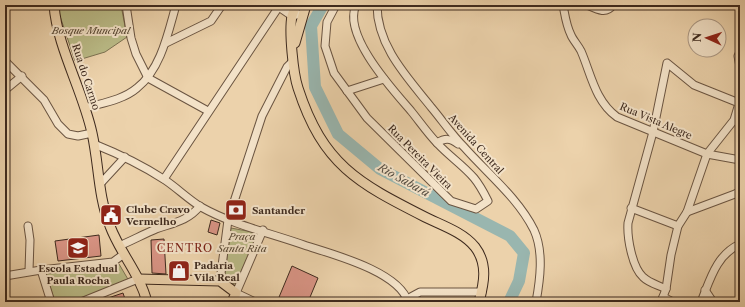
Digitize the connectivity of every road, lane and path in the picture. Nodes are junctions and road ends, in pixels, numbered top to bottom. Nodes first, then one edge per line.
1 (54, 5) edge
2 (126, 5) edge
3 (176, 5) edge
4 (222, 5) edge
5 (297, 5) edge
6 (336, 5) edge
7 (356, 5) edge
8 (377, 5) edge
9 (562, 5) edge
10 (587, 5) edge
11 (613, 5) edge
12 (278, 6) edge
13 (305, 9) edge
14 (292, 16) junction
15 (166, 43) junction
16 (293, 50) junction
17 (740, 52) edge
18 (5, 61) edge
19 (292, 62) junction
20 (740, 67) edge
21 (22, 76) junction
22 (148, 78) junction
23 (384, 79) junction
24 (5, 90) edge
25 (347, 91) junction
26 (739, 101) edge
27 (85, 108) junction
28 (208, 112) junction
29 (653, 132) junction
30 (92, 133) junction
31 (437, 143) junction
32 (94, 144) junction
33 (464, 147) junction
34 (707, 154) junction
35 (125, 157) junction
36 (740, 160) edge
37 (164, 179) junction
38 (101, 183) junction
39 (740, 191) edge
40 (200, 206) junction
41 (631, 208) junction
42 (687, 212) junction
43 (228, 220) junction
44 (28, 226) dead end
45 (678, 226) junction
46 (263, 230) junction
47 (740, 244) edge
48 (121, 250) junction
49 (41, 270) junction
50 (29, 271) junction
51 (5, 276) edge
52 (138, 279) junction
53 (220, 281) junction
54 (666, 289) junction
55 (706, 290) junction
56 (236, 292) junction
57 (482, 292) junction
58 (407, 300) edge
59 (662, 300) edge
60 (49, 302) edge
61 (81, 302) edge
62 (147, 302) edge
63 (232, 302) edge
64 (255, 302) edge
65 (479, 302) edge
66 (536, 302) edge
67 (673, 302) edge
68 (701, 302) edge
69 (713, 302) edge

1 - 27 main road, Rua do Carmo
2 - 22 street
3 - 15 street
4 - 15 street
5 - 14 main road
6 - 25 street, Rua Pereira Vieira
7 - 23 street, Rua Pereira Vieira
8 - 33 street, Avenida Central
9 - 29 street, Rua Vista Alegre
10 - 11 street
12 - 14 street
12 - 28 street
13 - 14 street
13 - 16 main road
14 - 16 main road
15 - 22 street
16 - 19 main road
17 - 20 street
18 - 21 street
19 - 43 street
19 - 57 main road
21 - 24 street
21 - 30 street
22 - 27 street
22 - 28 street
23 - 25 street
23 - 31 street, Rua Pereira Vieira
25 - 31 street, Rua Pereira Vieira
26 - 29 street
26 - 34 street
27 - 30 main road, Rua do Carmo
28 - 37 street
29 - 34 street, Rua Vista Alegre
29 - 41 street
30 - 32 main road, Rua do Carmo
31 - 33 street
32 - 35 street
32 - 38 main road, Rua do Carmo
33 - 66 street, Avenida Central
34 - 36 street, Rua Vista Alegre
34 - 42 street
35 - 37 street
35 - 38 street
37 - 40 street
38 - 48 main road, Rua do Carmo
39 - 42 street
40 - 43 street
40 - 48 street
41 - 45 street
41 - 54 street
42 - 45 street
43 - 46 street
43 - 53 street
44 - 50 street
45 - 54 street
46 - 56 street
46 - 58 street
47 - 55 street
48 - 49 street
48 - 52 main road, Rua do Carmo
49 - 50 street
49 - 60 street
50 - 51 street
52 - 53 main road
52 - 61 street
52 - 62 main road, Rua do Carmo
53 - 56 main road
54 - 59 street
55 - 68 street
55 - 69 street
56 - 63 main road
56 - 64 street
57 - 58 street
57 - 65 main road
59 - 67 street

